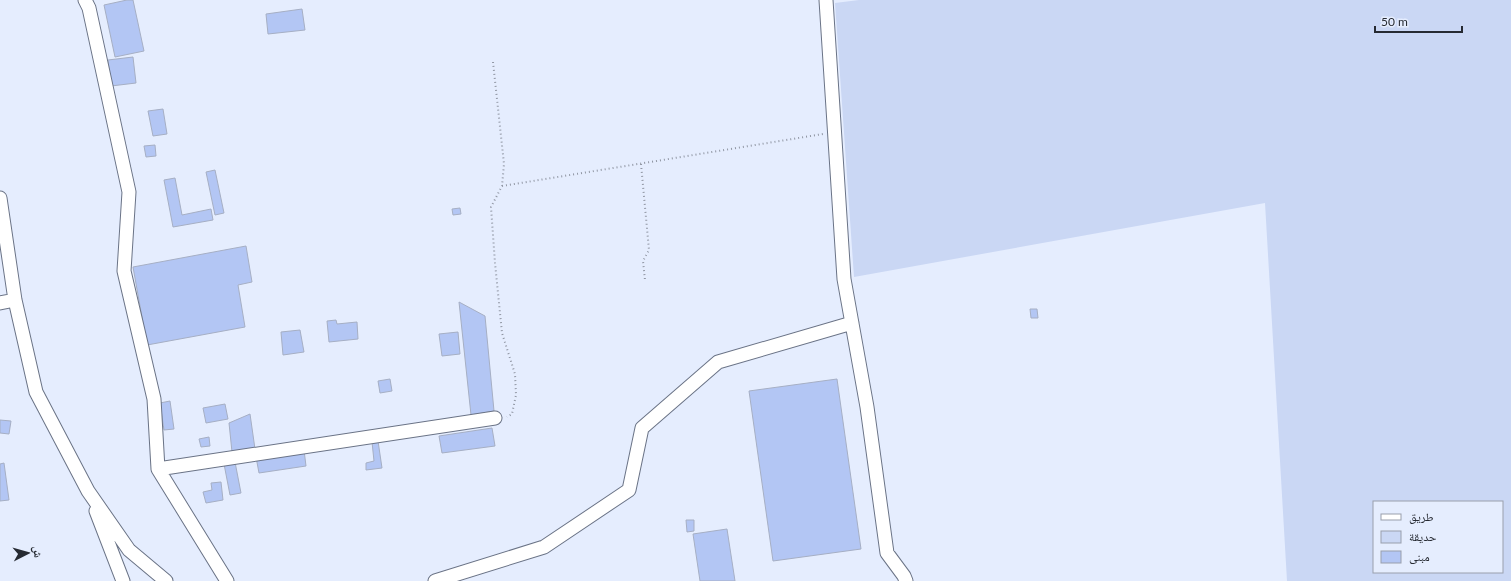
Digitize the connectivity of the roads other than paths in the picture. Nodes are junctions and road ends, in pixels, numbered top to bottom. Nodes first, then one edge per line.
1 (85, 0) edge
2 (826, 0) edge
3 (0, 198) edge
4 (15, 300) junction
5 (0, 303) edge
6 (852, 324) junction
7 (495, 418) road end
8 (158, 469) junction
9 (88, 491) junction
10 (123, 581) edge
11 (166, 581) edge
12 (227, 581) edge
13 (435, 581) edge
14 (906, 581) edge

1 - 8 street
2 - 6 street
3 - 4 street
4 - 5 street
4 - 9 street
6 - 13 street
6 - 14 street
7 - 8 street
8 - 12 street
9 - 10 street
9 - 11 street

